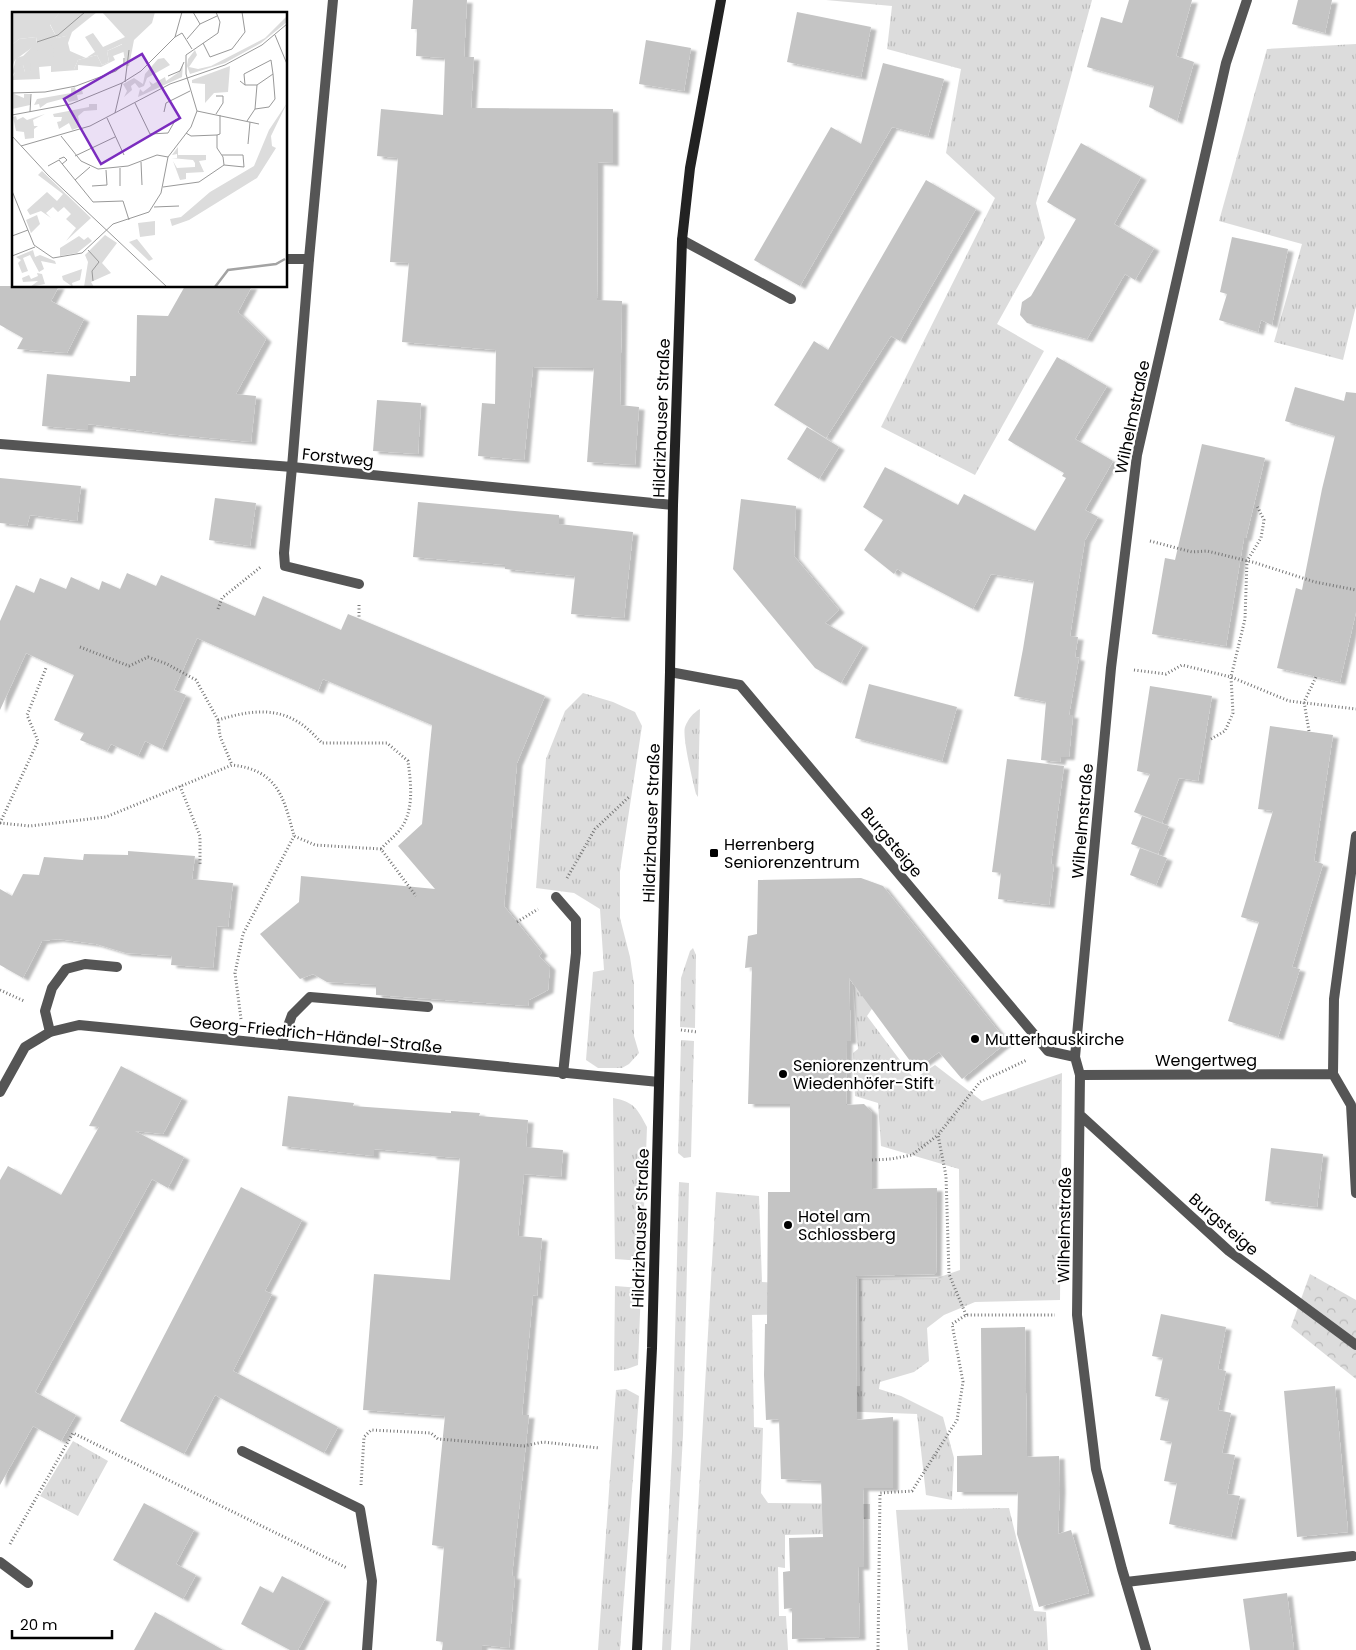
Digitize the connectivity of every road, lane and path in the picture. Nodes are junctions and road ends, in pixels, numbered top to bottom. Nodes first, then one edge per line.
1 (333, 0) edge
2 (722, 0) edge
3 (1247, 0) edge
4 (682, 240) junction
5 (288, 259) edge
6 (309, 260) junction
7 (791, 300) dead end
8 (0, 444) edge
9 (292, 467) junction
10 (673, 505) junction
11 (1257, 506) dead end
12 (1127, 535) junction
13 (1247, 561) junction
14 (285, 566) junction
15 (359, 584) dead end
16 (1356, 590) edge
17 (218, 609) dead end
18 (80, 647) dead end
19 (46, 668) dead end
20 (1111, 668) junction
21 (670, 672) junction
22 (1231, 677) junction
23 (1316, 677) dead end
24 (1304, 702) junction
25 (1356, 709) edge
26 (218, 720) junction
27 (1309, 732) dead end
28 (1211, 739) dead end
29 (232, 765) junction
30 (180, 786) junction
31 (630, 796) dead end
32 (0, 823) edge
33 (294, 836) junction
34 (1356, 836) edge
35 (381, 849) junction
36 (200, 866) dead end
37 (416, 896) dead end
38 (556, 897) junction
39 (517, 922) dead end
40 (117, 968) dead end
41 (428, 1007) dead end
42 (50, 1032) junction
43 (244, 1041) junction
44 (281, 1045) junction
45 (1048, 1051) junction
46 (1076, 1056) junction
47 (564, 1074) junction
48 (1333, 1074) junction
49 (1080, 1075) junction
50 (660, 1082) junction
51 (0, 1092) edge
52 (1080, 1115) junction
53 (938, 1135) junction
54 (872, 1160) dead end
55 (1356, 1193) edge
56 (966, 1315) junction
57 (1078, 1315) junction
58 (1356, 1345) edge
59 (599, 1448) dead end
60 (242, 1451) dead end
61 (360, 1509) junction
62 (1353, 1556) dead end
63 (0, 1562) edge
64 (372, 1581) junction
65 (1126, 1582) junction
66 (28, 1583) dead end
67 (367, 1650) edge
68 (637, 1650) edge
69 (878, 1650) edge
70 (1146, 1650) edge

1 - 6 street
2 - 4 main road, Hildrizhauser Straße
3 - 12 street, Wilhelmstraße
4 - 7 street
4 - 10 main road, Hildrizhauser Straße
5 - 6 street
6 - 9 street
8 - 9 street, Forstweg
9 - 10 street, Forstweg
9 - 14 street
10 - 21 main road, Hildrizhauser Straße
11 - 13 path
12 - 13 path
12 - 20 street, Wilhelmstraße
13 - 16 path
13 - 22 path
14 - 15 street
14 - 17 path
18 - 26 path
19 - 32 path
20 - 22 path
20 - 46 street, Wilhelmstraße
21 - 45 street, Burgsteige
21 - 50 main road, Hildrizhauser Straße
22 - 24 path
22 - 28 path
23 - 24 path
24 - 25 path
24 - 27 path
26 - 29 path
26 - 35 path
29 - 30 path
29 - 33 path
30 - 32 path
30 - 36 path
31 - 38 path
33 - 35 path
33 - 43 path
34 - 48 street
35 - 37 path
38 - 39 path
38 - 47 street
40 - 42 street
41 - 44 street
42 - 43 street, Georg-Friedrich-Händel-Straße
42 - 51 street, Georg-Friedrich-Händel-Straße
43 - 44 street, Georg-Friedrich-Händel-Straße
44 - 47 street, Georg-Friedrich-Händel-Straße
45 - 46 street
45 - 53 path
46 - 49 street, Wilhelmstraße
47 - 50 street, Georg-Friedrich-Händel-Straße
48 - 49 street, Wengertweg
48 - 55 street
49 - 52 street, Wilhelmstraße
50 - 68 main road, Hildrizhauser Straße
52 - 57 street, Wilhelmstraße
52 - 58 street, Burgsteige
53 - 54 path
53 - 56 path
56 - 57 path
56 - 69 path
57 - 65 street, Wilhelmstraße
59 - 61 path
60 - 61 street
61 - 64 street
62 - 65 street
63 - 64 path
63 - 66 street
64 - 67 street
65 - 70 street, Wilhelmstraße

